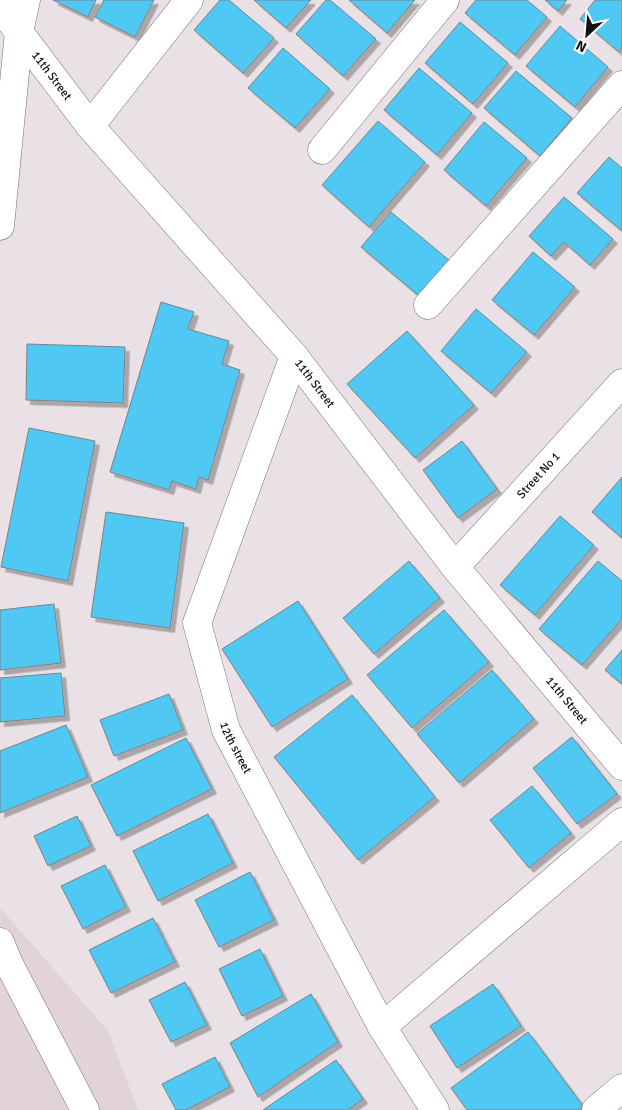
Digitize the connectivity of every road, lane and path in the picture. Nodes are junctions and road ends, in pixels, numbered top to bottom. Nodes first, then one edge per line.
1 (26, 0) edge
2 (189, 0) edge
3 (445, 0) edge
4 (0, 7) edge
5 (19, 32) junction
6 (622, 85) edge
7 (90, 126) junction
8 (322, 150) dead end
9 (0, 226) edge
10 (428, 305) dead end
11 (294, 356) junction
12 (622, 383) edge
13 (455, 567) junction
14 (622, 766) edge
15 (622, 822) edge
16 (0, 942) edge
17 (382, 1027) junction
18 (622, 1088) edge
19 (85, 1110) edge
20 (435, 1110) edge
21 (596, 1110) edge

1 - 5 street
2 - 7 street
3 - 8 street
4 - 5 street, 11th Street
5 - 7 street, 11th Street
5 - 9 street
6 - 10 street
7 - 11 street, 11th Street
11 - 13 street, 11th Street
11 - 17 street, 12th street
12 - 13 street, Street No 1
13 - 14 street, 11th Street
15 - 17 street
16 - 19 street
17 - 20 street, 12th street
18 - 21 street

